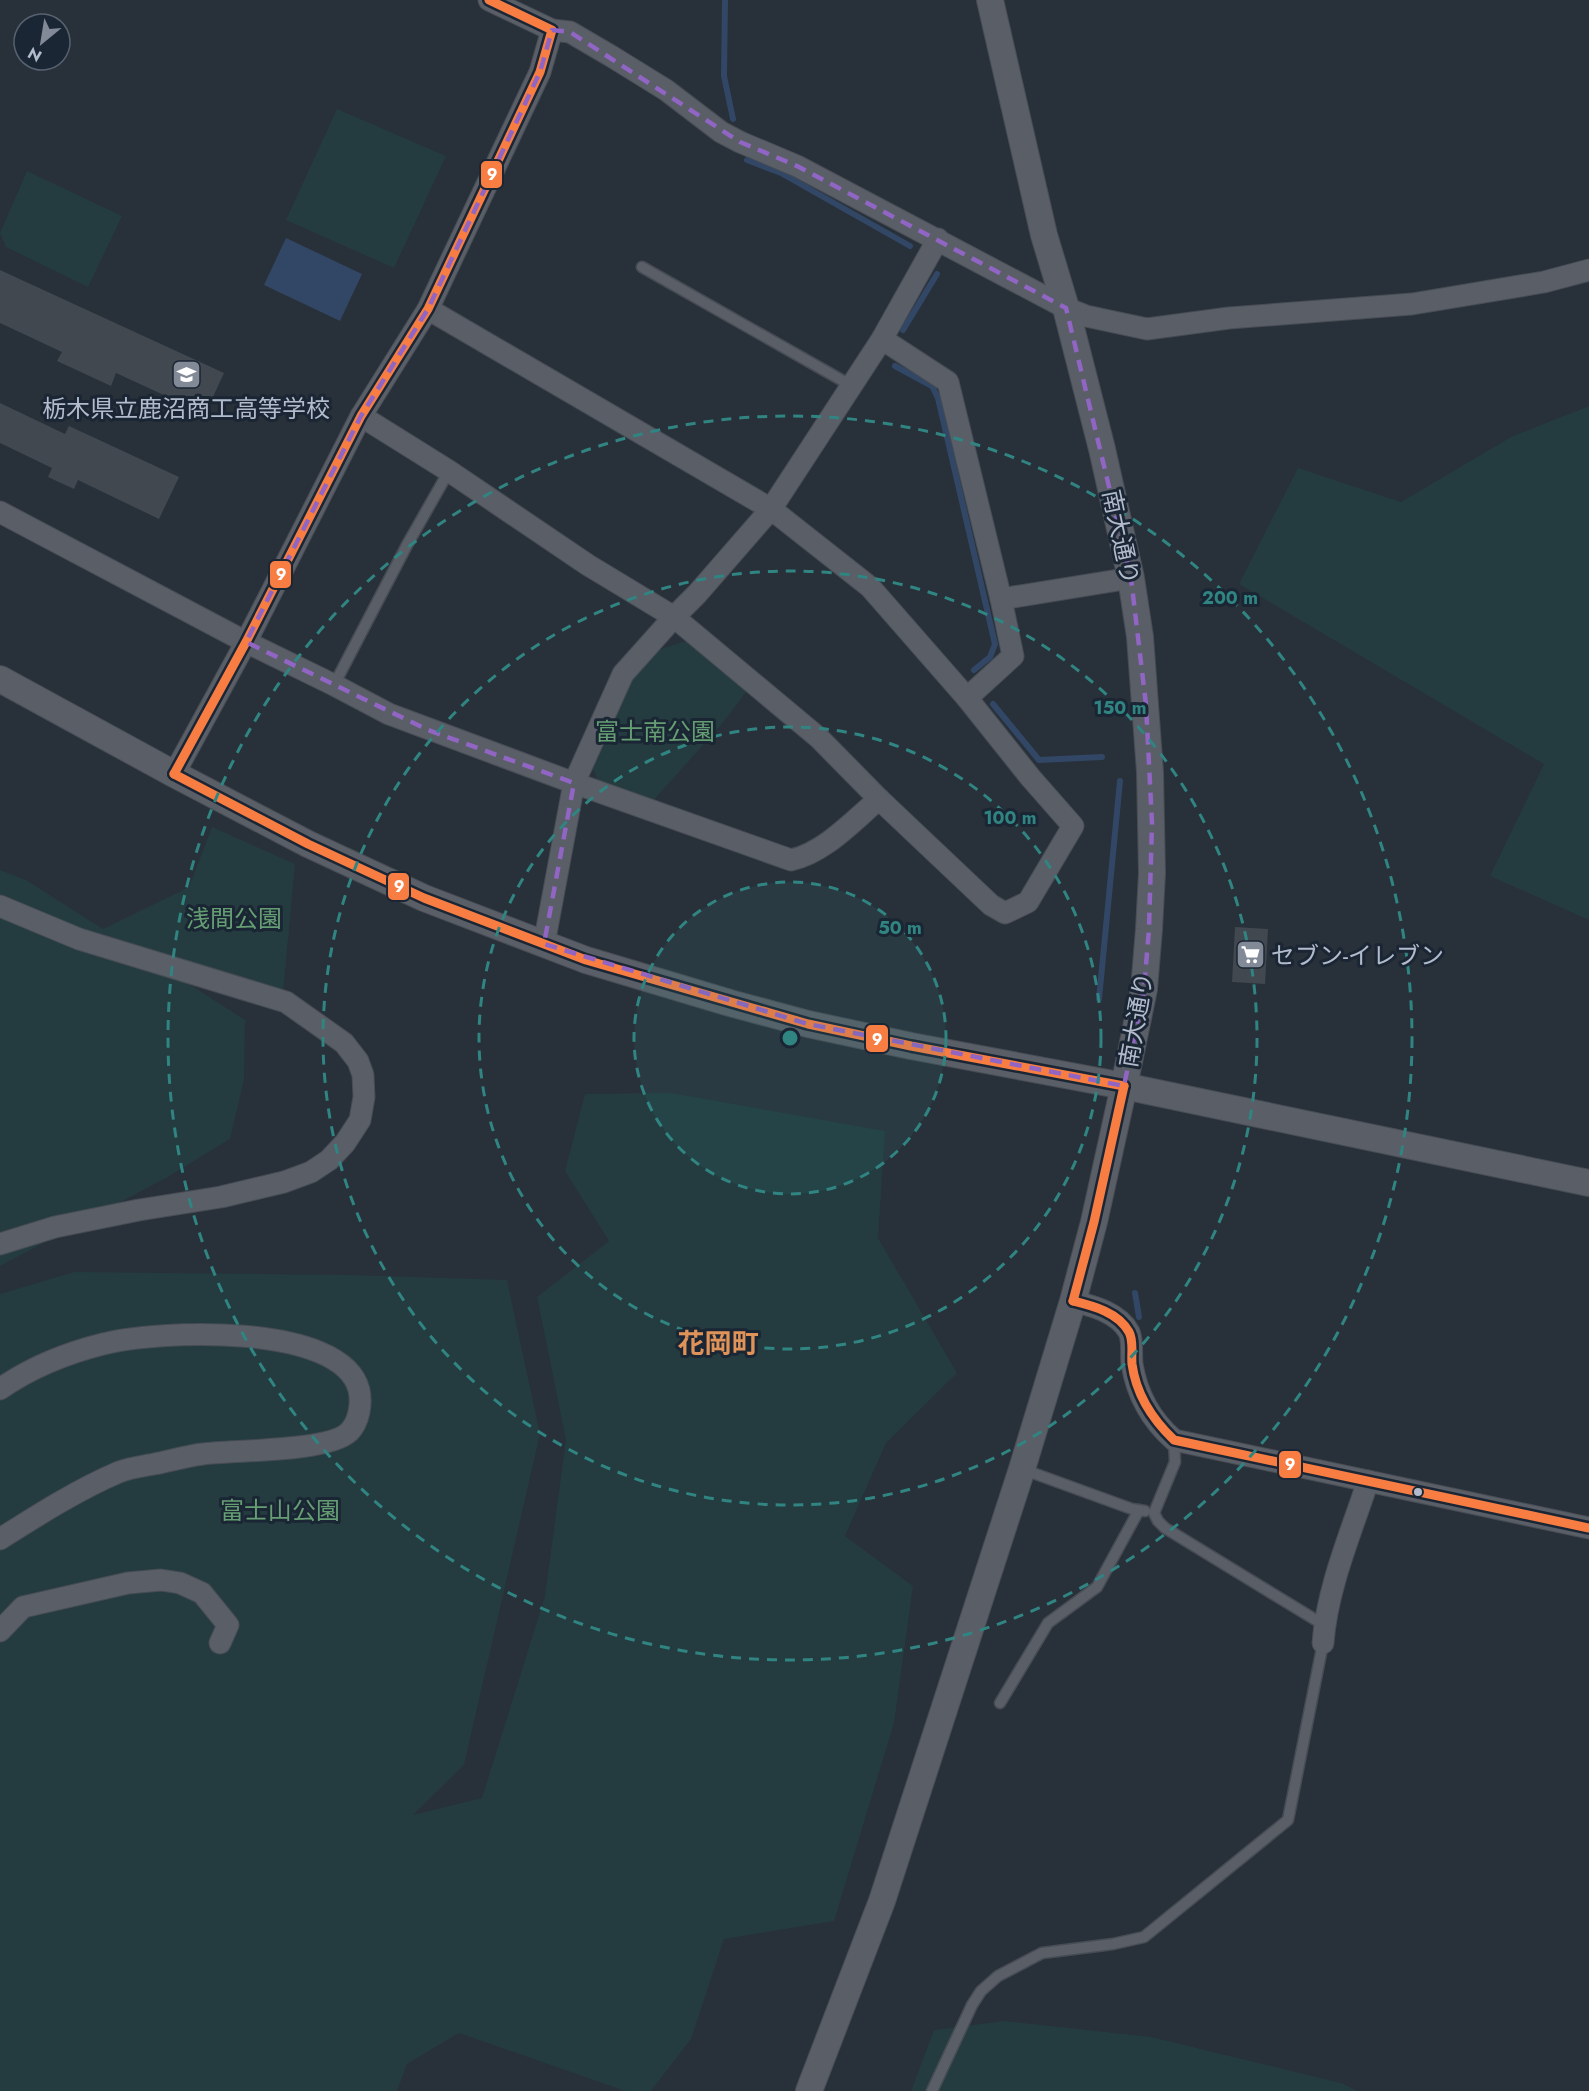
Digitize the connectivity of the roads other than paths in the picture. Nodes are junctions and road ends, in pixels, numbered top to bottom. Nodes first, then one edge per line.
1 (489, 0) edge
2 (990, 0) edge
3 (552, 30) junction
4 (938, 239) junction
5 (642, 267) dead end
6 (1589, 270) edge
7 (1066, 308) junction
8 (429, 309) junction
9 (882, 339) junction
10 (852, 386) junction
11 (361, 416) junction
12 (449, 471) junction
13 (771, 509) junction
14 (0, 512) edge
15 (1131, 578) junction
16 (1001, 599) junction
17 (674, 617) junction
18 (246, 642) junction
19 (0, 679) edge
20 (334, 685) junction
21 (967, 698) junction
22 (174, 774) junction
23 (574, 783) junction
24 (879, 800) junction
25 (0, 906) edge
26 (544, 944) junction
27 (1124, 1086) junction
28 (1589, 1183) edge
29 (0, 1244) edge
30 (1073, 1301) junction
31 (0, 1389) edge
32 (1174, 1440) junction
33 (1022, 1470) junction
34 (1368, 1481) junction
35 (1139, 1510) junction
36 (1154, 1513) junction
37 (1589, 1528) edge
38 (0, 1539) edge
39 (0, 1631) edge
40 (1324, 1634) junction
41 (220, 1643) dead end
42 (1000, 1703) dead end
43 (809, 2091) edge
44 (932, 2091) edge

1 - 3 street
2 - 7 street, 南大通り
3 - 4 street
3 - 8 street
4 - 7 street
4 - 9 street
5 - 10 lane
6 - 7 street
7 - 15 street, 南大通り
8 - 11 street
8 - 13 street
9 - 10 street
9 - 16 street
10 - 13 street
11 - 12 street
11 - 18 street
12 - 17 street
12 - 20 lane
13 - 17 street
13 - 21 street
14 - 18 street
15 - 16 street
15 - 27 street, 南大通り
16 - 21 street
17 - 23 street
17 - 24 street
18 - 20 street
18 - 22 street
19 - 22 street
20 - 23 street
21 - 24 street
22 - 26 street
23 - 24 street
23 - 26 street
25 - 29 street
26 - 27 street
27 - 28 street
27 - 30 street, 南大通り
30 - 32 street
30 - 33 street, 南大通り
31 - 38 street
32 - 34 street
32 - 36 lane
33 - 35 lane
33 - 43 street, 南大通り
34 - 37 street
34 - 40 street
35 - 36 lane
35 - 42 lane
36 - 40 lane
39 - 41 street
40 - 44 lane

